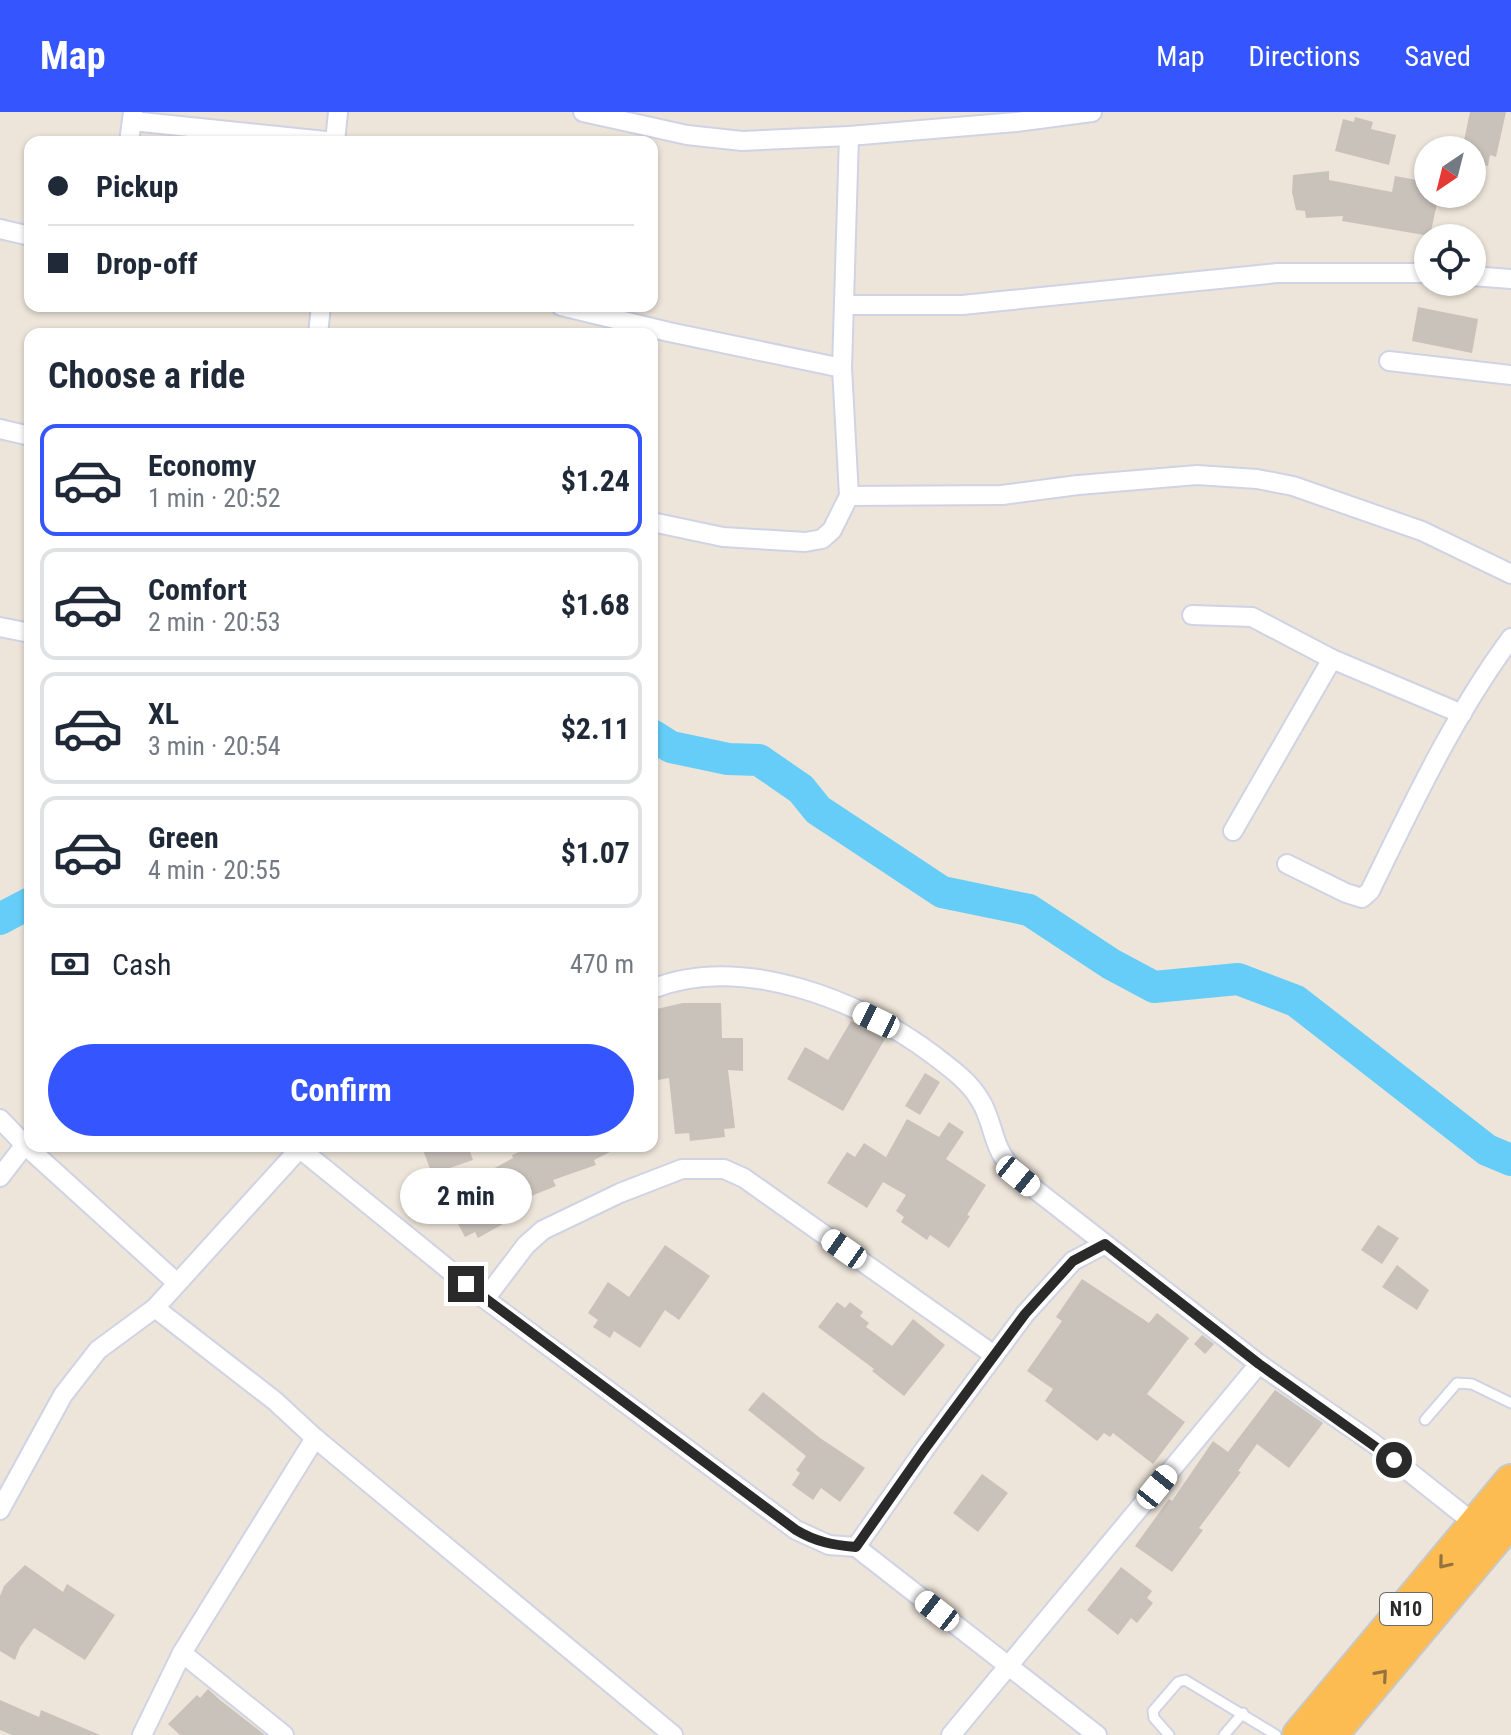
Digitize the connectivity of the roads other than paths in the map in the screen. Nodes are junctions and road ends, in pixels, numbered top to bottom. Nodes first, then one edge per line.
1 (338, 112) edge
2 (583, 112) edge
3 (1092, 112) edge
4 (133, 116) edge
5 (130, 136) edge
6 (288, 136) edge
7 (336, 136) edge
8 (849, 136) junction
9 (0, 229) edge
10 (24, 235) edge
11 (1414, 273) edge
12 (1486, 277) edge
13 (1511, 279) edge
14 (845, 305) junction
15 (586, 312) edge
16 (652, 328) edge
17 (658, 329) edge
18 (1389, 361) dead end
19 (842, 368) junction
20 (1511, 375) edge
21 (0, 429) edge
22 (24, 435) edge
23 (849, 496) junction
24 (658, 523) edge
25 (1511, 574) edge
26 (1192, 615) dead end
27 (0, 627) edge
28 (24, 632) edge
29 (1511, 638) edge
30 (1332, 659) junction
31 (1462, 714) junction
32 (1233, 831) dead end
33 (1287, 864) dead end
34 (658, 986) edge
35 (0, 1119) edge
36 (24, 1139) edge
37 (24, 1145) edge
38 (39, 1152) edge
39 (296, 1152) edge
40 (307, 1152) edge
41 (0, 1177) edge
42 (1105, 1244) junction
43 (177, 1283) junction
44 (485, 1299) junction
45 (155, 1308) junction
46 (994, 1355) junction
47 (1259, 1364) junction
48 (1511, 1403) edge
49 (1425, 1420) dead end
50 (315, 1438) junction
51 (1511, 1481) edge
52 (0, 1510) edge
53 (1511, 1520) edge
54 (1475, 1524) junction
55 (856, 1547) junction
56 (182, 1653) junction
57 (1007, 1666) junction
58 (1243, 1713) junction
59 (142, 1735) edge
60 (284, 1735) edge
61 (673, 1735) edge
62 (951, 1735) edge
63 (1097, 1735) edge
64 (1169, 1735) edge
65 (1224, 1735) edge
66 (1276, 1735) edge
67 (1299, 1735) edge
68 (1331, 1735) edge

1 - 7 street
2 - 8 street
3 - 8 street
4 - 5 street
4 - 6 street
8 - 14 street
9 - 10 street
11 - 14 street
12 - 13 street
14 - 19 street
15 - 16 street
17 - 19 street
18 - 20 street
19 - 23 street
21 - 22 street
23 - 24 street
23 - 25 street
26 - 30 street
27 - 28 street
29 - 31 street
30 - 31 street
30 - 32 street
31 - 33 street
34 - 42 street
35 - 36 street
37 - 41 street
38 - 43 street
39 - 43 street
40 - 44 street
42 - 46 street
42 - 47 street
43 - 45 street
44 - 46 street
44 - 55 street
45 - 50 street
45 - 52 street
46 - 55 street
47 - 54 street
47 - 57 street
48 - 49 lane
50 - 56 street
50 - 61 street
51 - 54 highway, N10
68 -> 53 highway, N10
54 -> 67 highway, N10
55 - 57 street
56 - 59 street
56 - 60 street
57 - 62 street
57 - 63 street
58 - 64 lane
58 - 65 lane
58 - 66 lane

